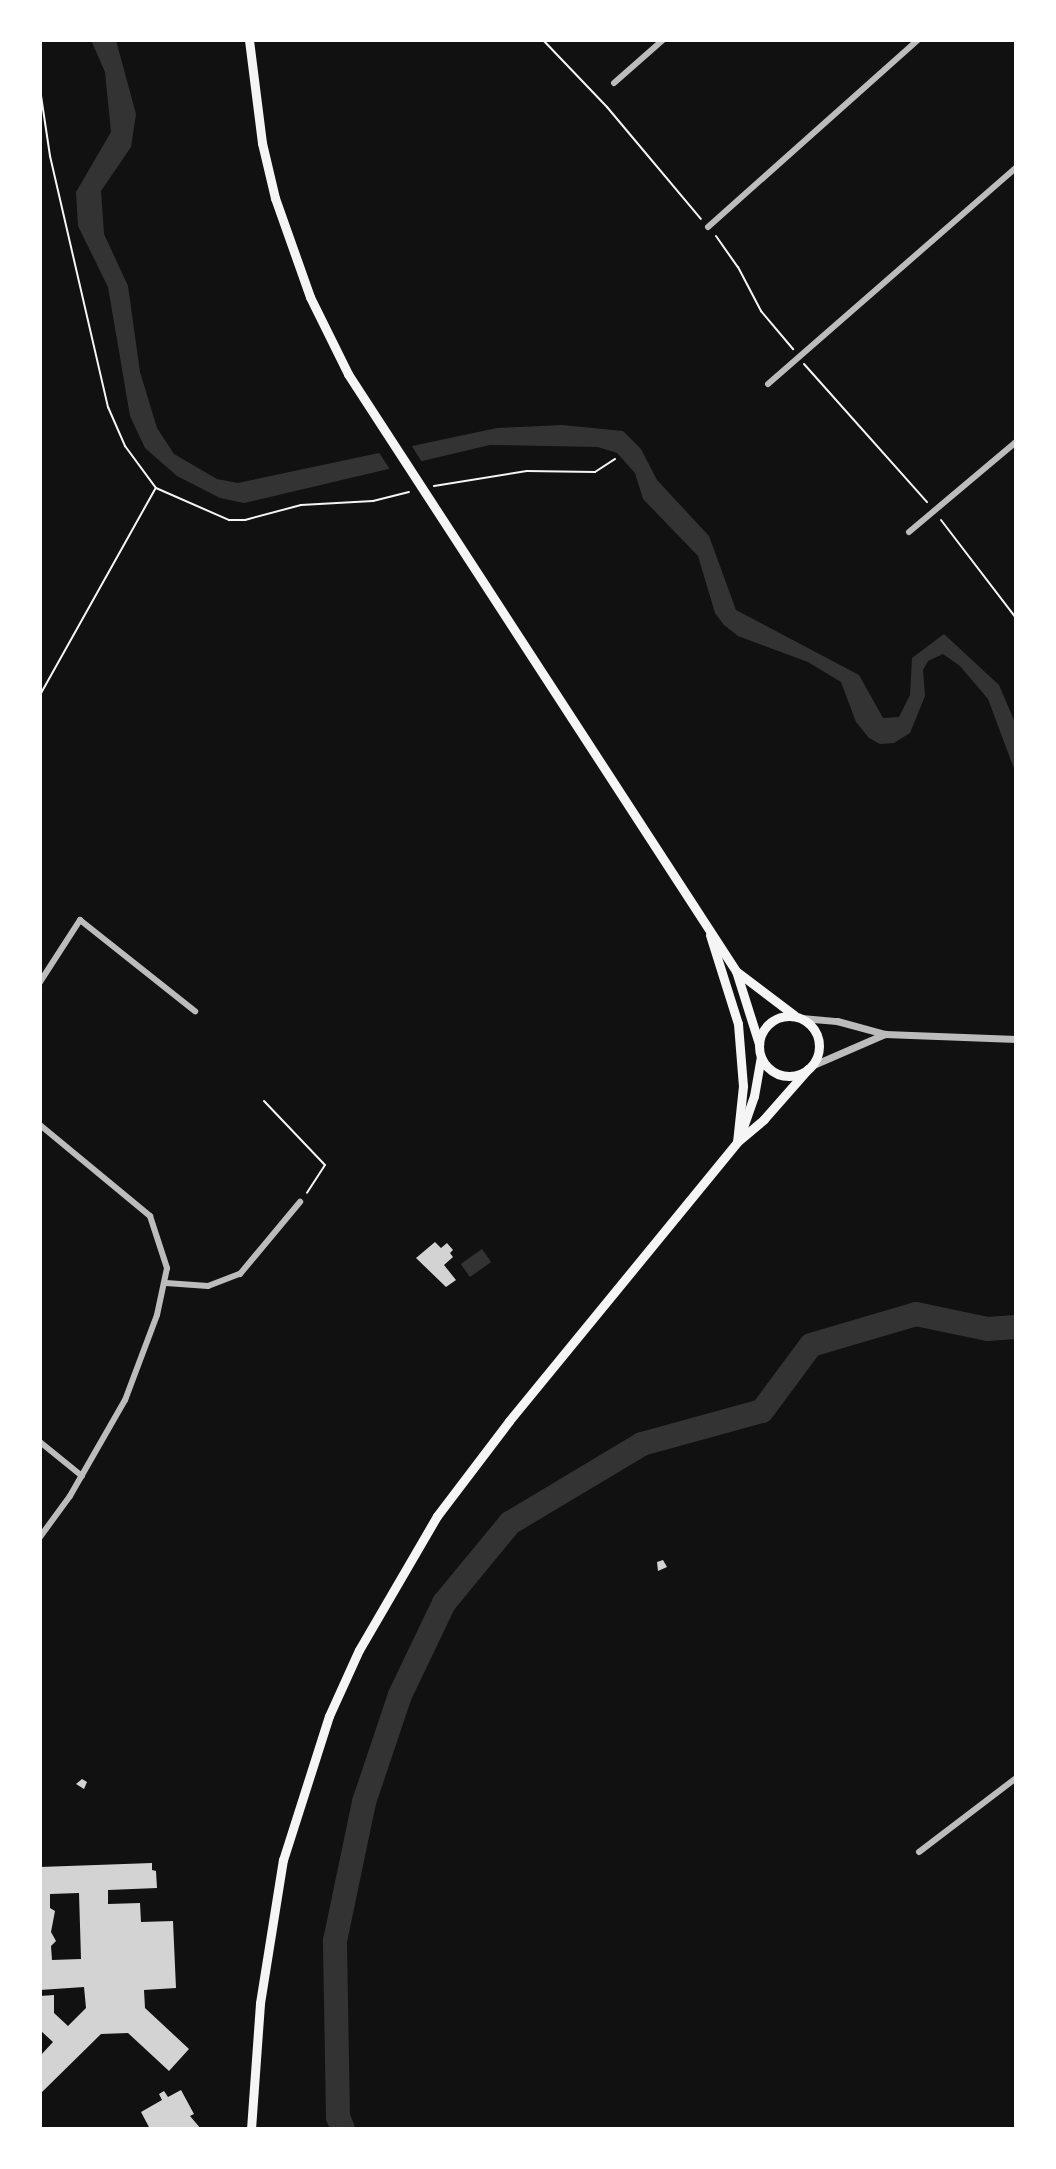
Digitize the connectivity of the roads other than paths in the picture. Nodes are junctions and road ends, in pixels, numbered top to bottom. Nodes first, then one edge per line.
1 (249, 40) edge
2 (663, 40) edge
3 (918, 40) edge
4 (614, 83) dead end
5 (1016, 168) edge
6 (708, 227) road end
7 (768, 384) dead end
8 (1016, 442) edge
9 (909, 532) dead end
10 (708, 928) junction
11 (736, 971) junction
12 (40, 982) edge
13 (195, 1011) dead end
14 (799, 1017) junction
15 (885, 1034) junction
16 (1016, 1039) edge
17 (759, 1044) junction
18 (761, 1056) junction
19 (809, 1068) junction
20 (40, 1125) edge
21 (737, 1142) junction
22 (300, 1202) road end
23 (166, 1283) junction
24 (40, 1442) edge
25 (82, 1476) junction
26 (40, 1537) edge
27 (1016, 1778) edge
28 (919, 1852) dead end
29 (251, 2129) edge

1 - 10 main road
2 - 4 street
3 - 6 street
5 - 7 street
8 - 9 street
10 - 11 main road
10 - 21 main road
11 - 14 main road
11 - 17 main road
12 - 13 street
14 - 15 street
14 - 17 main road
14 - 19 main road
15 - 16 street
15 - 19 street
17 - 18 main road
18 - 19 main road
18 - 21 main road
19 - 21 main road
20 - 23 street
21 - 29 main road
22 - 23 street
23 - 25 street
24 - 25 street
25 - 26 street
27 - 28 street

